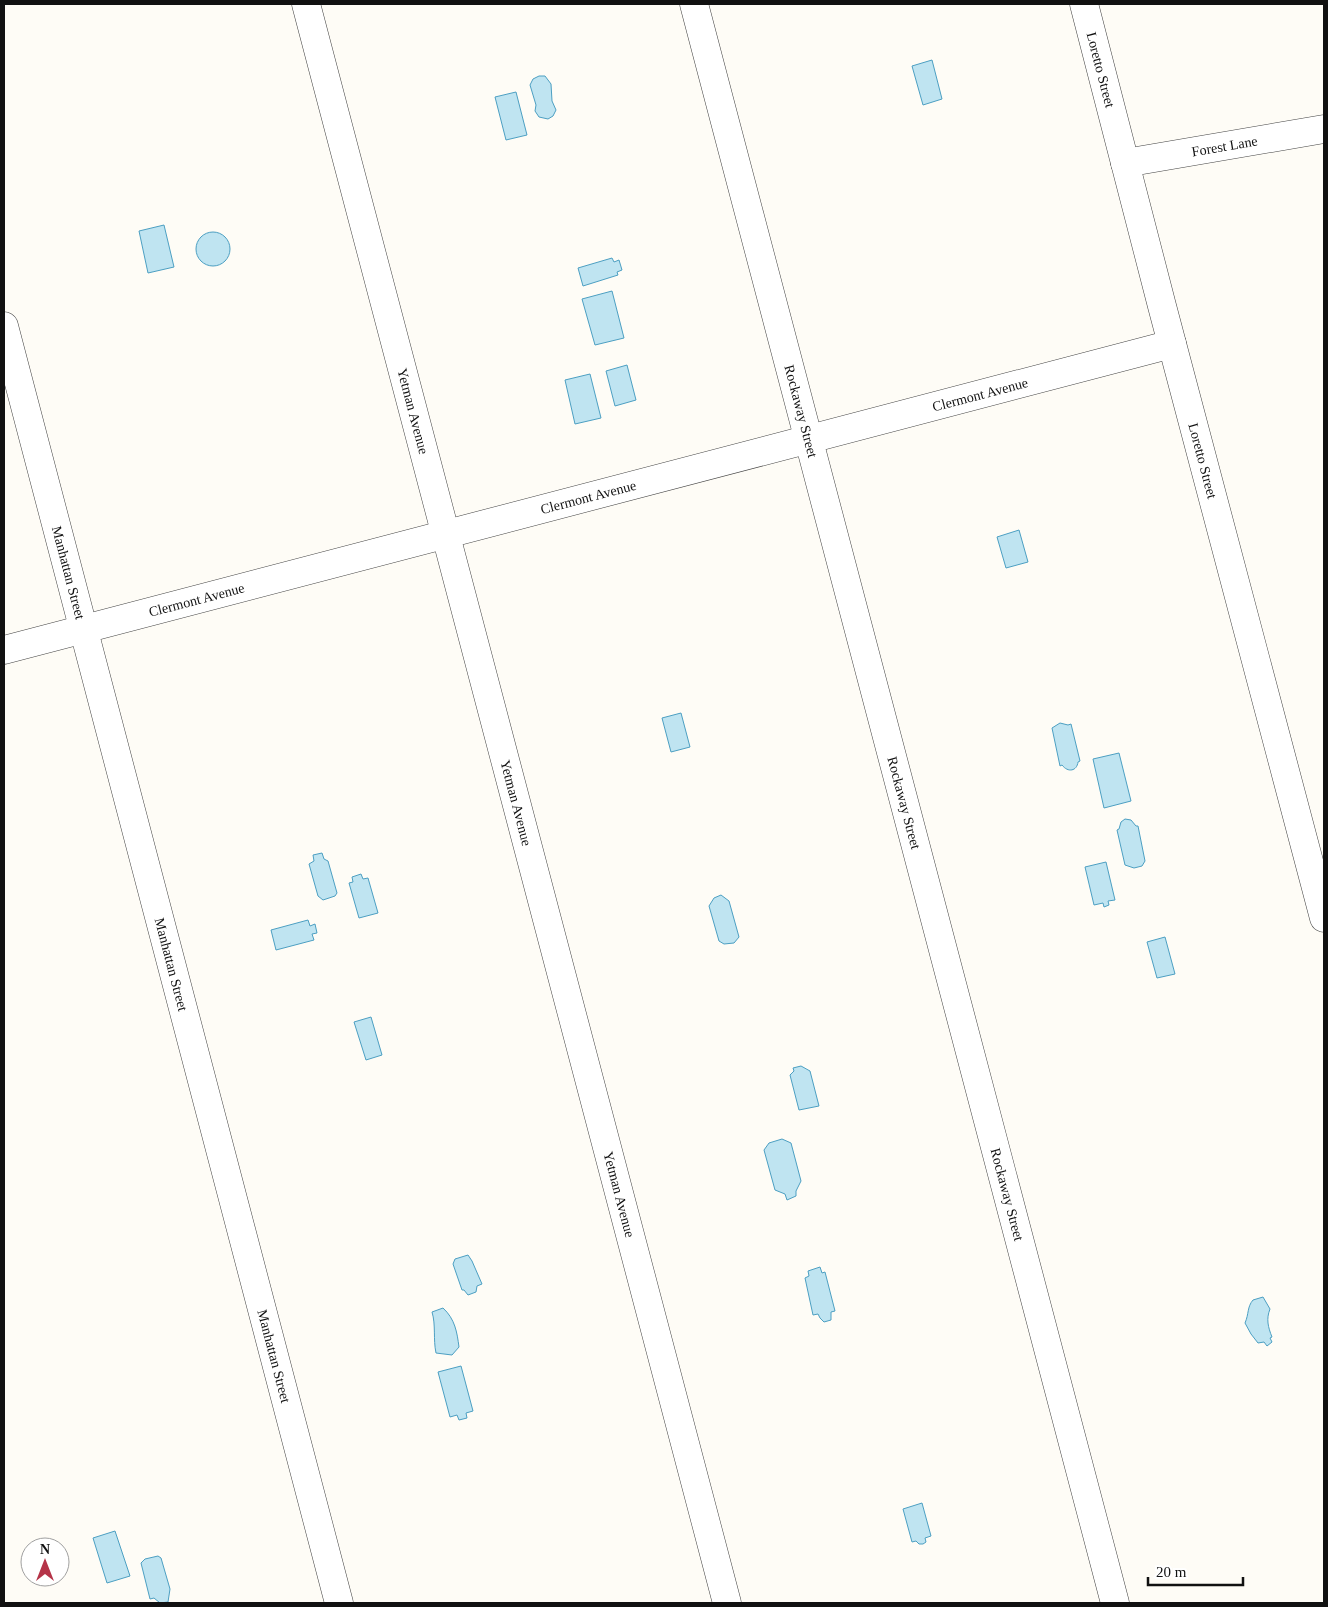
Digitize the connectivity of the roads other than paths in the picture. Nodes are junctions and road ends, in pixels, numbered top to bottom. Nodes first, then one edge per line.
1 (306, 4) edge
2 (694, 4) edge
3 (1084, 4) edge
4 (1324, 129) edge
5 (1125, 163) junction
6 (4, 326) edge
7 (1172, 344) junction
8 (808, 439) junction
9 (446, 534) junction
10 (83, 629) junction
11 (4, 650) edge
12 (1324, 918) edge
13 (339, 1603) edge
14 (727, 1603) edge
15 (1115, 1603) edge

1 - 9 street, Yetman Avenue
2 - 8 street, Rockaway Street
3 - 5 street, Loretto Street
4 - 5 street, Forest Lane
5 - 7 street, Loretto Street
6 - 10 street, Manhattan Street
7 - 8 street, Clermont Avenue
7 - 12 street, Loretto Street
8 - 9 street, Clermont Avenue
8 - 15 street, Rockaway Street
9 - 10 street, Clermont Avenue
9 - 14 street, Yetman Avenue
10 - 11 street, Clermont Avenue
10 - 13 street, Manhattan Street

